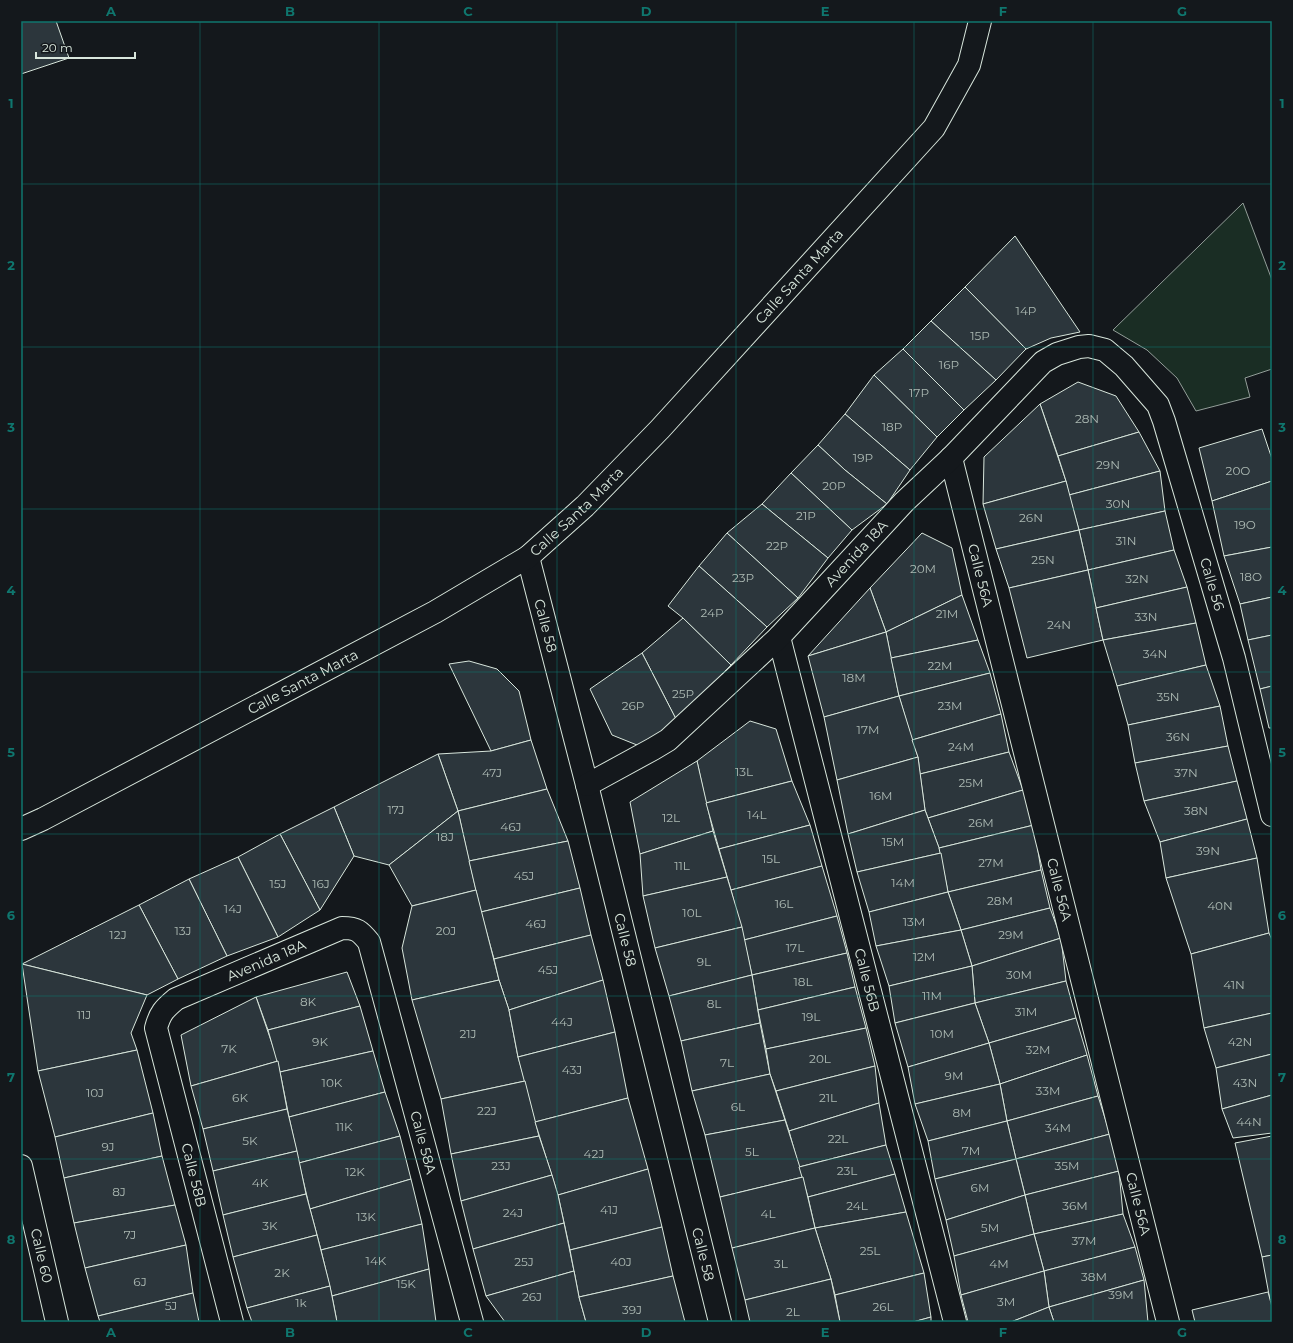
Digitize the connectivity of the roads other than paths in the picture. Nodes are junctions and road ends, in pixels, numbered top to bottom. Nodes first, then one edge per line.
1 (980, 21) edge
2 (1124, 366) joint
3 (951, 458) junction
4 (528, 557) junction
5 (779, 637) junction
6 (587, 785) junction
7 (1272, 815) edge
8 (21, 829) edge
9 (374, 962) joint
10 (156, 1028) joint
11 (21, 1166) edge
12 (57, 1322) edge
13 (232, 1322) edge
14 (472, 1322) edge
15 (720, 1322) edge
16 (955, 1322) edge
17 (1168, 1322) edge

1 - 4 street, Calle Santa Marta
2 - 3 street, Avenida 18A
2 - 7 street, Calle 56
3 - 5 street, Avenida 18A
3 - 17 street, Calle 56A
4 - 6 street, Calle 58
4 - 8 street, Calle Santa Marta
5 - 6 street, Avenida 18A
5 - 16 street, Calle 56B
6 - 15 street, Calle 58
9 - 10 street, Avenida 18A
9 - 14 street, Calle 58A
10 - 13 street, Calle 58B
11 - 12 street, Calle 60

